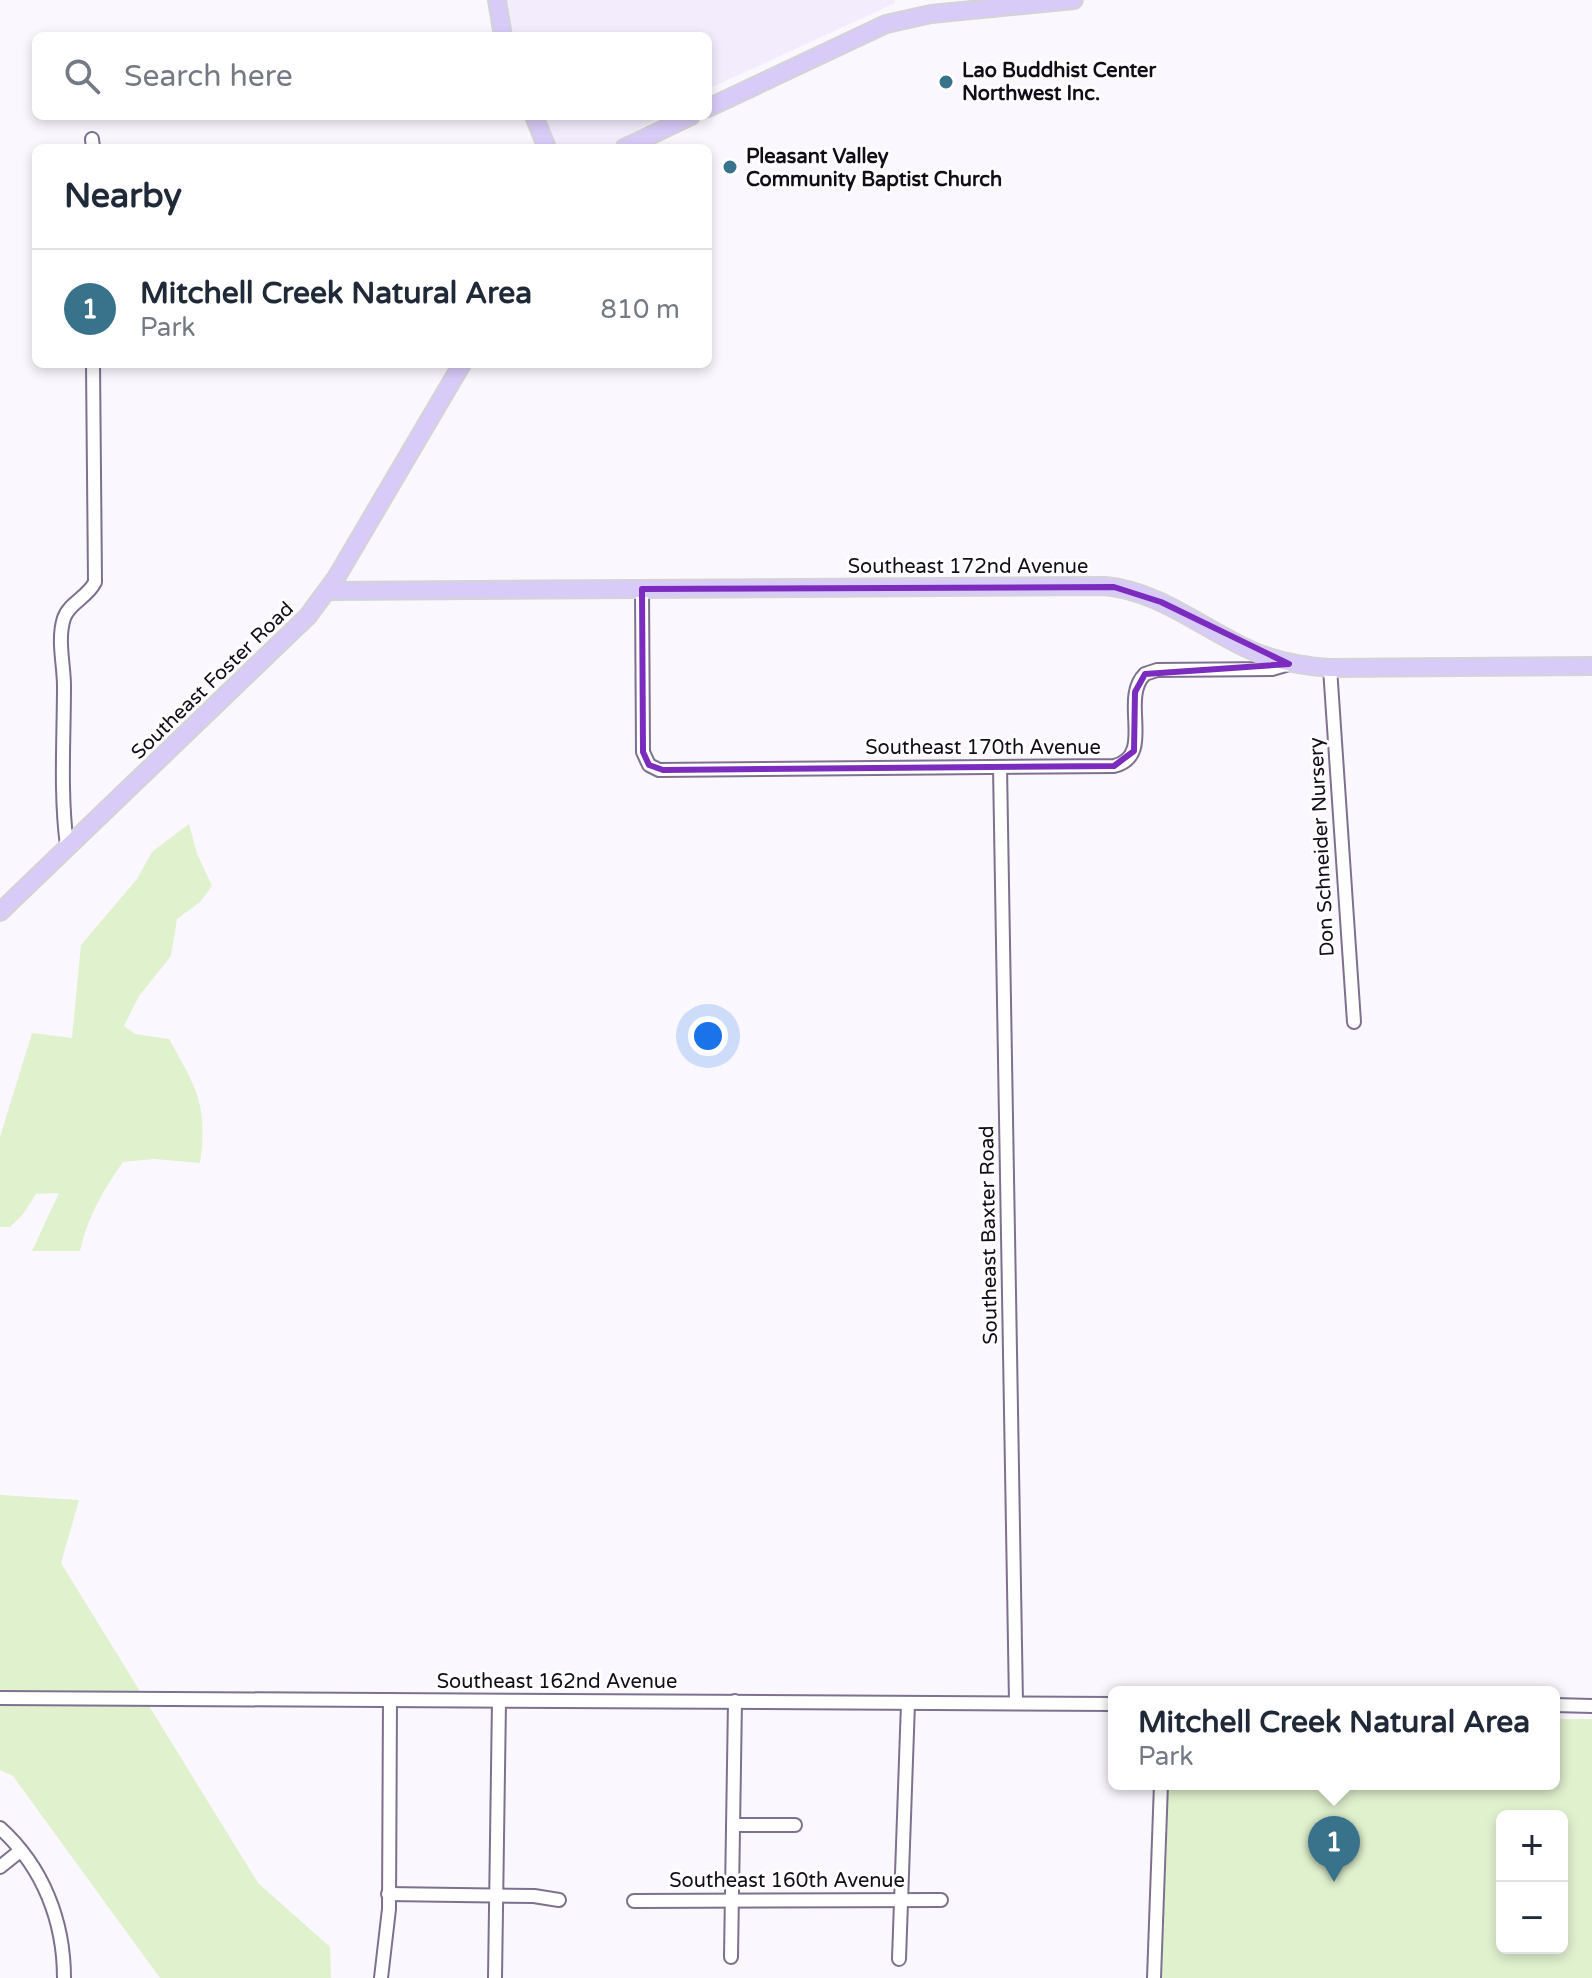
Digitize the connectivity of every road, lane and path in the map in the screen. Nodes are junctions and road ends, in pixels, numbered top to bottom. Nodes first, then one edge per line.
1 (497, 0) edge
2 (1074, 0) edge
3 (502, 32) edge
4 (712, 106) edge
5 (536, 120) edge
6 (683, 120) edge
7 (545, 144) edge
8 (632, 144) edge
9 (93, 368) edge
10 (460, 368) edge
11 (642, 589) junction
12 (327, 591) junction
13 (1289, 664) junction
14 (1592, 666) edge
15 (1330, 668) junction
16 (1000, 767) junction
17 (67, 846) junction
18 (0, 912) edge
19 (1354, 1022) dead end
20 (0, 1698) edge
21 (390, 1700) junction
22 (499, 1701) junction
23 (735, 1701) junction
24 (908, 1703) junction
25 (1016, 1703) junction
26 (1108, 1704) edge
27 (1560, 1705) edge
28 (1592, 1706) edge
29 (1161, 1790) edge
30 (733, 1825) junction
31 (795, 1825) dead end
32 (0, 1828) edge
33 (20, 1851) junction
34 (0, 1867) edge
35 (388, 1894) junction
36 (497, 1895) junction
37 (731, 1899) junction
38 (559, 1900) dead end
39 (901, 1900) junction
40 (941, 1900) dead end
41 (634, 1901) dead end
42 (731, 1957) dead end
43 (899, 1959) dead end
44 (64, 1978) edge
45 (381, 1978) edge
46 (495, 1978) edge
47 (1154, 1978) edge

1 - 3 main road
2 - 4 main road
5 - 7 main road
6 - 8 main road
9 - 17 street
10 - 12 main road, Southeast Foster Road
11 - 12 main road, Southeast 172nd Avenue
11 - 13 main road, Southeast 172nd Avenue
11 - 16 street, Southeast 170th Avenue
12 - 17 main road, Southeast Foster Road
13 - 15 main road, Southeast 172nd Avenue
13 - 16 street, Southeast 170th Avenue
14 - 15 main road, Southeast 172nd Avenue
15 - 19 street, Don Schneider Nursery
16 - 25 street, Southeast Baxter Road
17 - 18 main road, Southeast Foster Road
20 - 21 street, Southeast 162nd Avenue
21 - 22 street, Southeast 162nd Avenue
21 - 35 street
22 - 23 street, Southeast 162nd Avenue
22 - 36 street
23 - 24 street, Southeast 162nd Avenue
23 - 30 street
24 - 25 street, Southeast 162nd Avenue
24 - 39 street
25 - 26 street, Southeast 162nd Avenue
27 - 28 street
29 - 47 street
30 - 31 street
30 - 37 street
32 - 33 street
33 - 34 street
33 - 44 street
35 - 36 street
35 - 45 street
36 - 38 street
36 - 46 street
37 - 39 street, Southeast 160th Avenue
37 - 41 street, Southeast 160th Avenue
37 - 42 street
39 - 40 street, Southeast 160th Avenue
39 - 43 street

